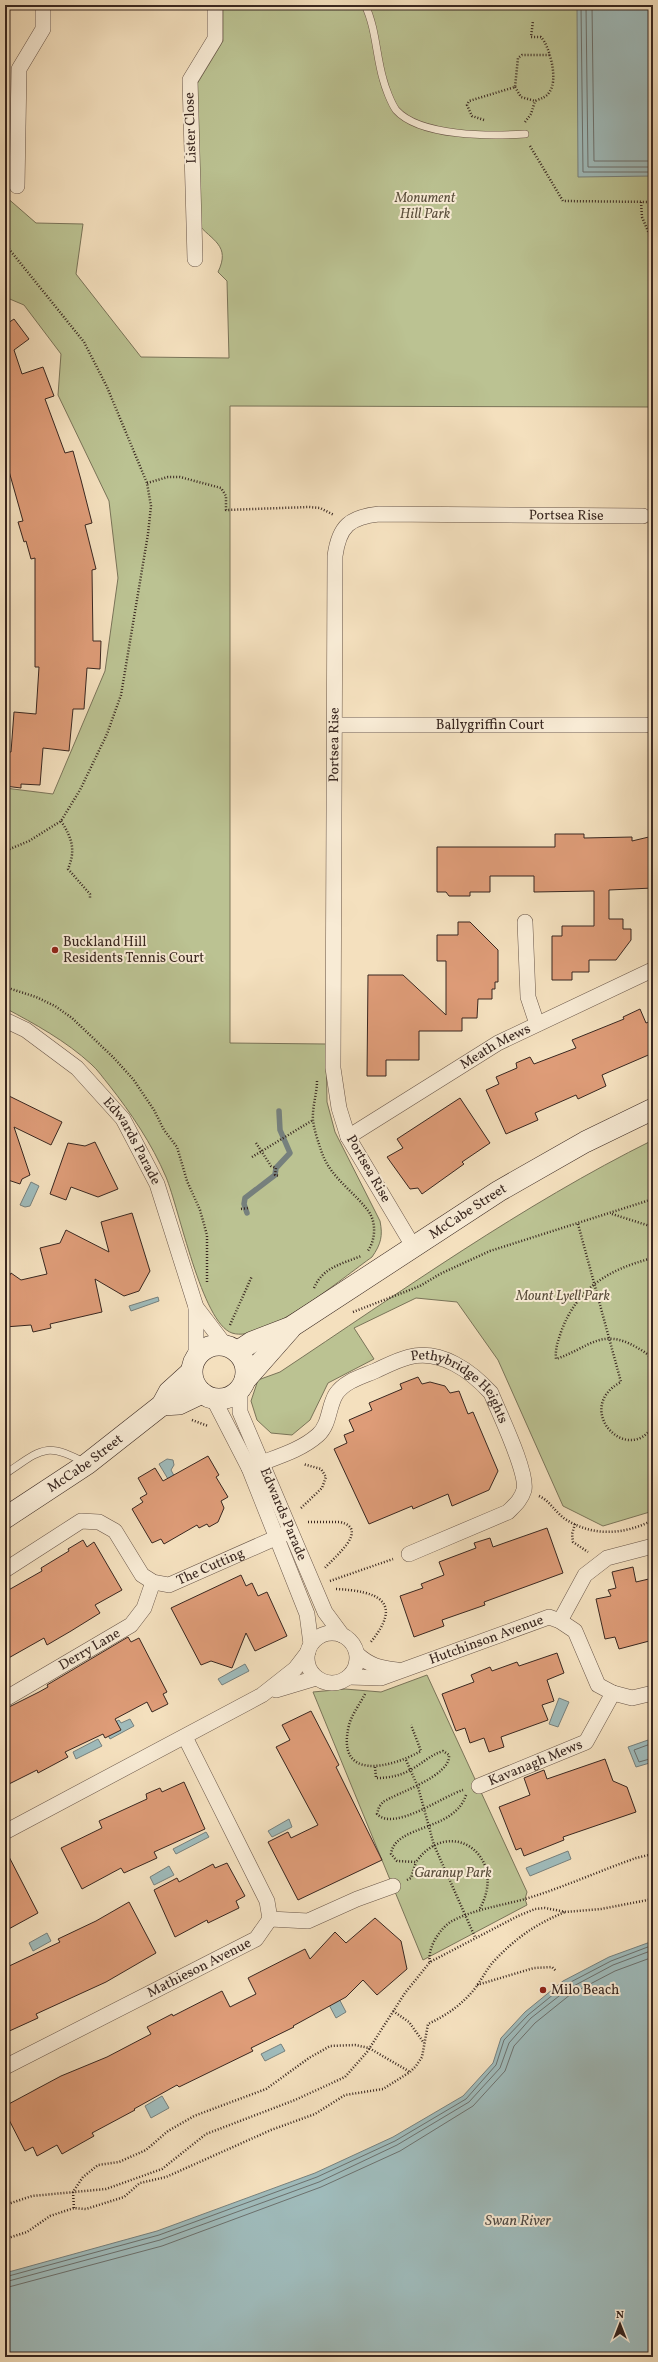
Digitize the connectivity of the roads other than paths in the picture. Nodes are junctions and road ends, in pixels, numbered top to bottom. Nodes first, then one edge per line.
1 (43, 5) edge
2 (215, 5) edge
3 (365, 5) edge
4 (525, 134) road end
5 (17, 186) dead end
6 (195, 259) dead end
7 (643, 516) dead end
8 (335, 725) junction
9 (645, 725) dead end
10 (525, 922) dead end
11 (652, 970) dead end
12 (5, 1020) edge
13 (537, 1024) junction
14 (653, 1109) edge
15 (348, 1138) junction
16 (413, 1246) junction
17 (196, 1307) junction
18 (291, 1327) junction
19 (230, 1342) junction
20 (194, 1364) junction
21 (242, 1384) junction
22 (208, 1396) junction
23 (162, 1405) junction
24 (87, 1464) junction
25 (256, 1465) junction
26 (5, 1474) edge
27 (5, 1518) edge
28 (283, 1535) junction
29 (653, 1546) edge
30 (409, 1554) dead end
31 (5, 1570) edge
32 (153, 1582) junction
33 (560, 1621) junction
34 (342, 1635) junction
35 (309, 1648) junction
36 (357, 1654) junction
37 (398, 1670) junction
38 (349, 1677) junction
39 (316, 1678) junction
40 (653, 1693) edge
41 (613, 1694) junction
42 (262, 1695) junction
43 (5, 1699) edge
44 (185, 1737) junction
45 (479, 1786) dead end
46 (5, 1832) edge
47 (394, 1886) dead end
48 (270, 1919) junction
49 (5, 2067) edge

1 - 5 street
2 - 6 street, Lister Close
3 - 4 lane
7 - 8 street, Portsea Rise
8 - 9 street, Ballygriffin Court
8 - 15 street, Portsea Rise
10 - 13 street
11 - 13 street, Meath Mews
12 - 17 street, Edwards Parade
13 - 15 street, Meath Mews
14 - 16 street, McCabe Street
15 - 16 street, Portsea Rise
16 - 18 street, McCabe Street
17 - 19 street, Edwards Parade
17 - 20 street, Edwards Parade
18 - 19 street, McCabe Street
18 - 21 street, McCabe Street
19 - 20 street, McCabe Street
19 - 21 street
20 - 22 street
20 - 23 street, McCabe Street
21 - 22 street, McCabe Street
21 - 25 street, Edwards Parade
22 - 23 street, McCabe Street
22 - 25 street, Edwards Parade
23 - 24 street, McCabe Street
24 - 26 lane
24 - 27 street, McCabe Street
25 - 28 street, Edwards Parade
25 - 30 street, Pethybridge Heights
28 - 32 street, The Cutting
28 - 34 street, Edwards Parade
28 - 35 street, Edwards Parade
29 - 33 street
31 - 32 street
32 - 43 street, Derry Lane
33 - 37 street, Hutchinson Avenue
33 - 41 street, Hutchinson Avenue
34 - 35 street
34 - 36 street
35 - 39 street
35 - 42 street
36 - 37 street, Hutchinson Avenue
36 - 38 street
37 - 38 street, Hutchinson Avenue
38 - 39 street
39 - 42 street
40 - 41 street, Hutchinson Avenue
41 - 45 street, Kavanagh Mews
42 - 44 street
44 - 46 street
44 - 48 street
47 - 48 street
48 - 49 street, Mathieson Avenue

